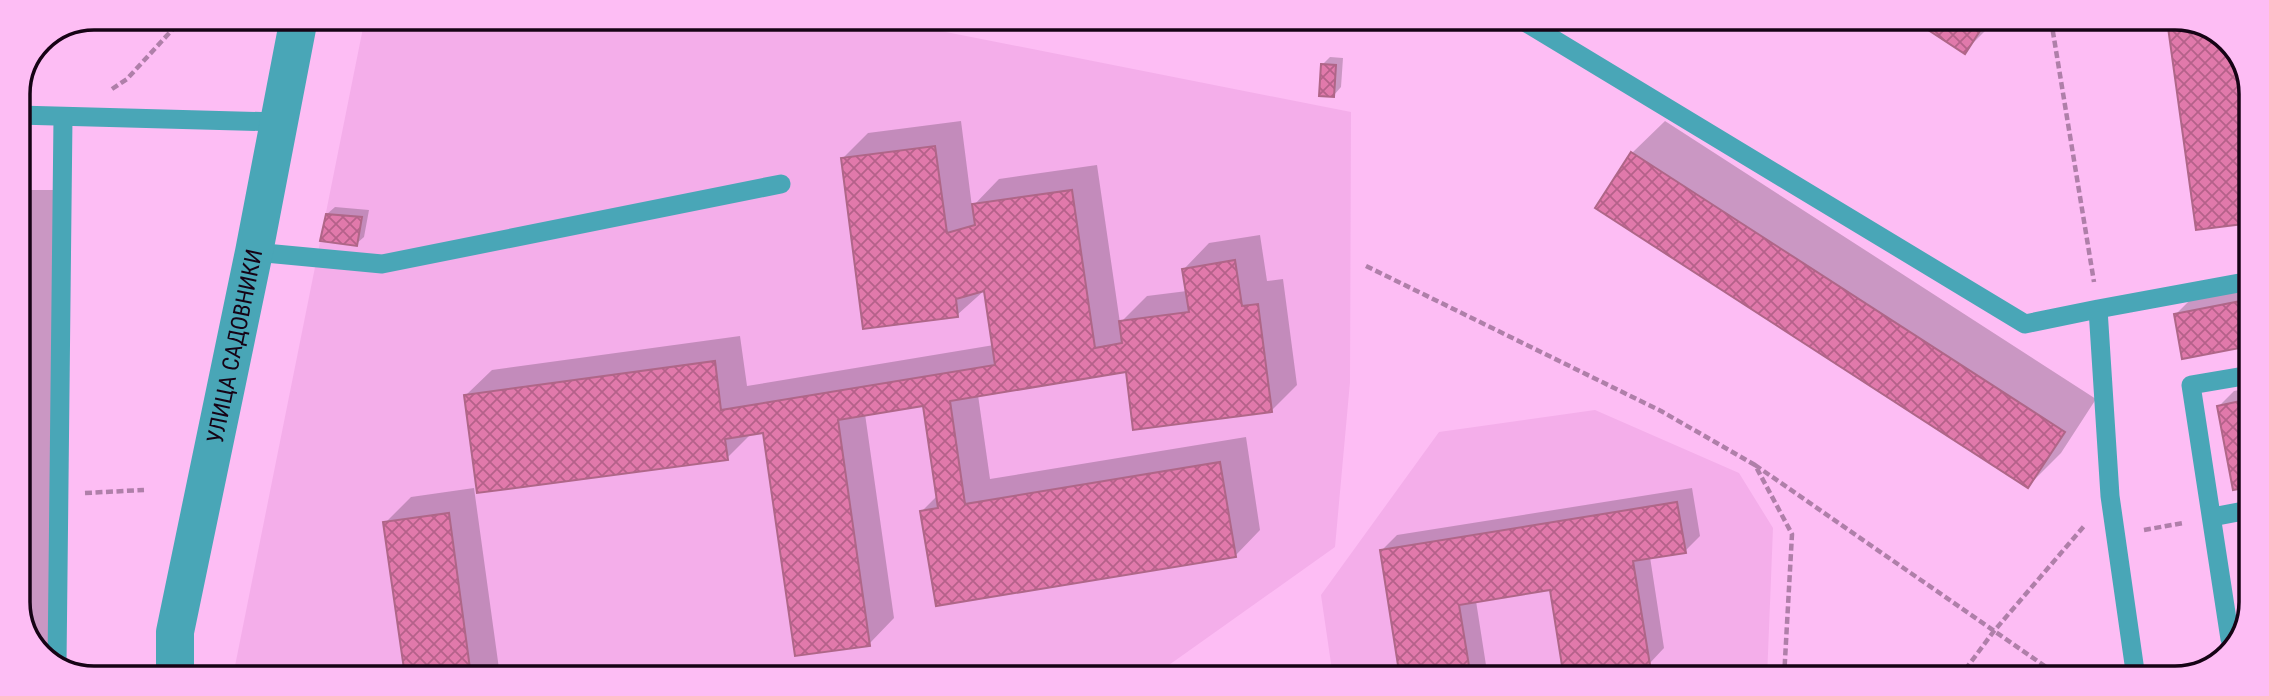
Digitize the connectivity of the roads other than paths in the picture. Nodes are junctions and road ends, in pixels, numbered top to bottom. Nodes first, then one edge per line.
1 (297, 30) edge
2 (1538, 30) edge
3 (30, 116) edge
4 (66, 117) junction
5 (278, 122) junction
6 (781, 184) dead end
7 (254, 252) junction
8 (2239, 283) edge
9 (2098, 309) junction
10 (2239, 377) edge
11 (2239, 512) edge
12 (2211, 517) junction
13 (2231, 635) edge
14 (57, 655) edge
15 (176, 666) edge
16 (2134, 666) edge

1 - 5 street, УЛИЦА САДОВНИКИ
2 - 9 lane
3 - 4 lane
4 - 5 lane
4 - 14 lane
5 - 7 street, УЛИЦА САДОВНИКИ
6 - 7 lane
7 - 15 street, УЛИЦА САДОВНИКИ
8 - 9 lane
9 - 16 lane
10 - 12 lane
11 - 12 lane
12 - 13 lane

